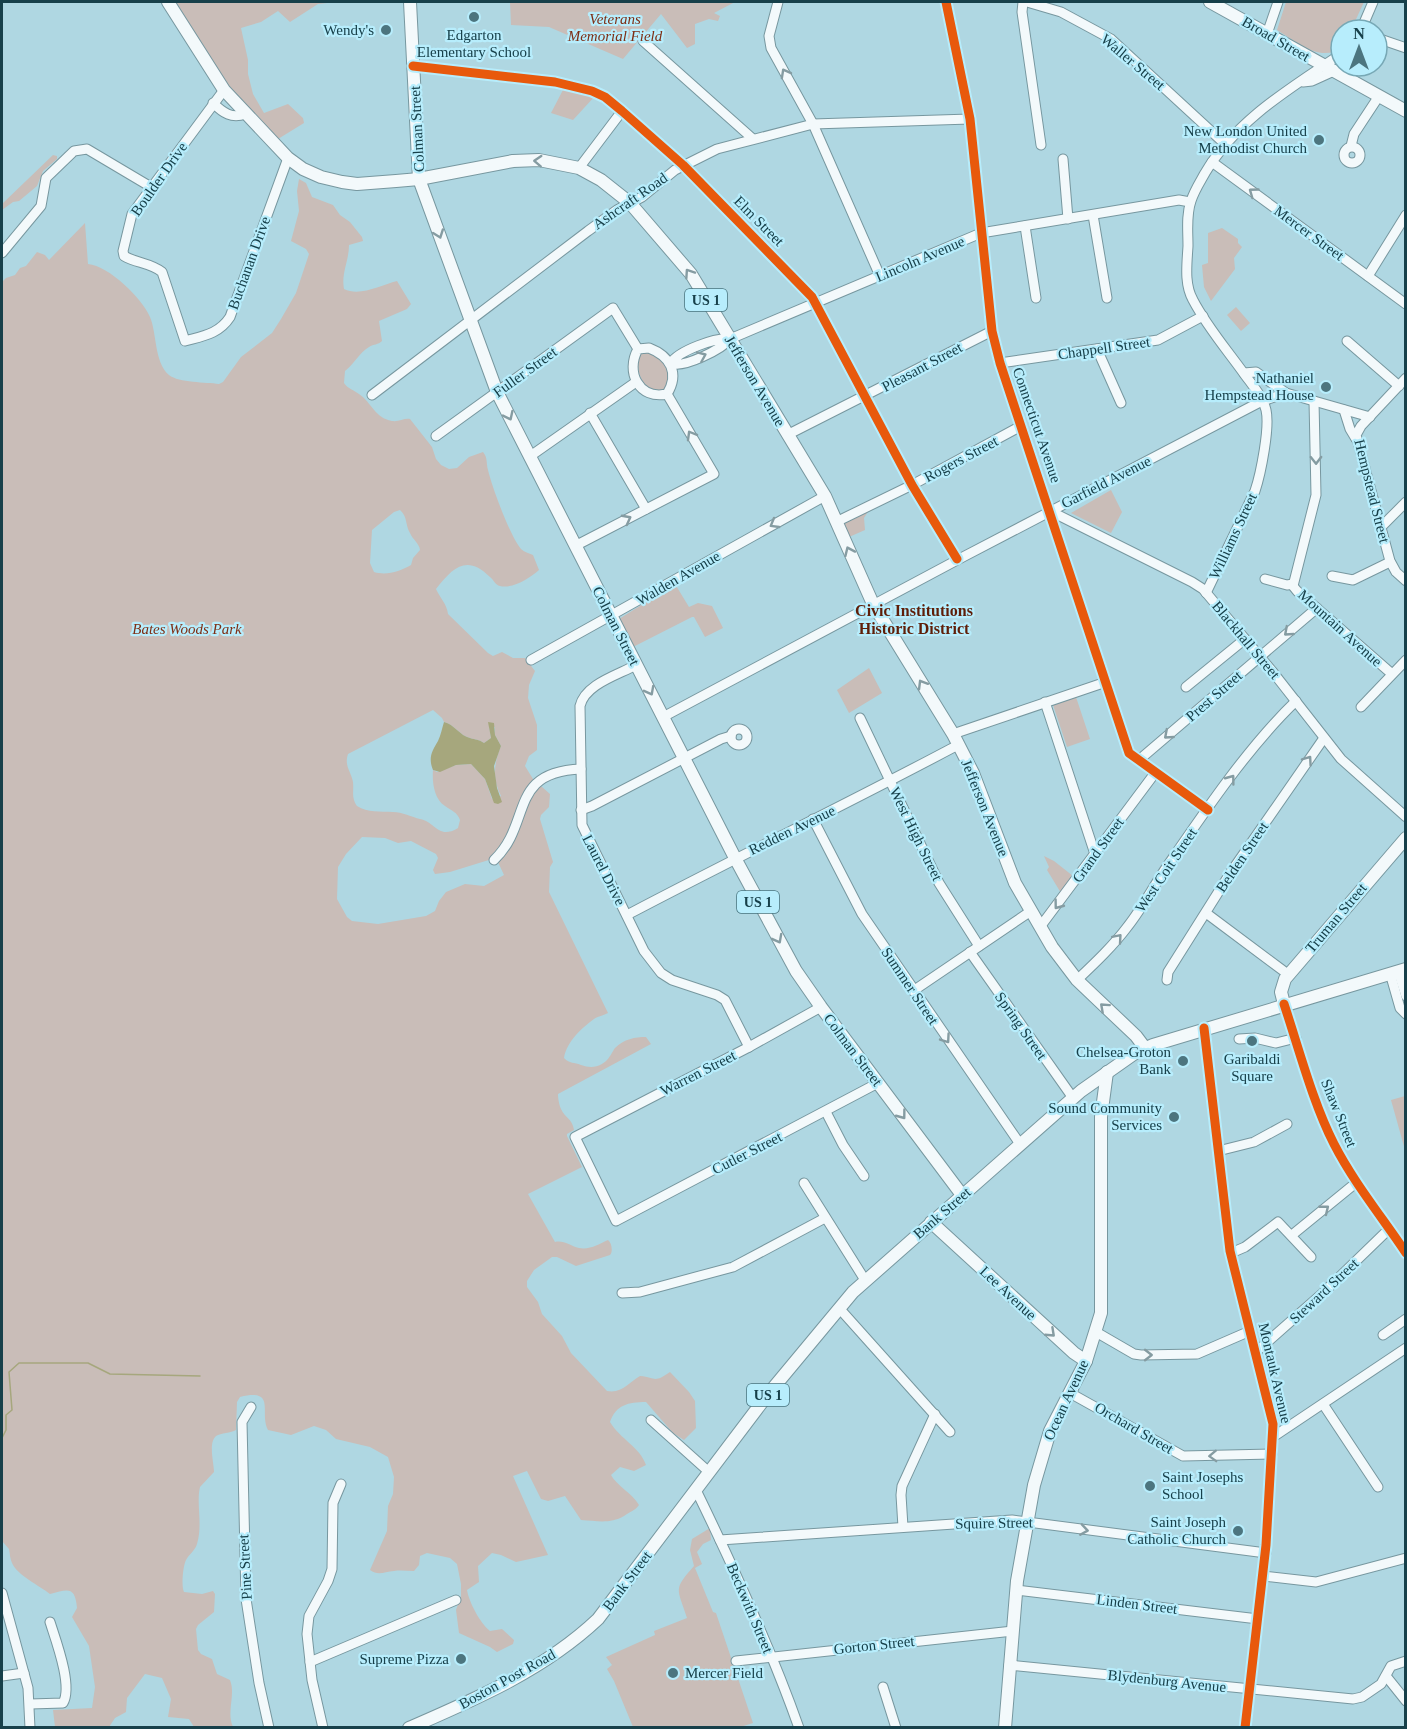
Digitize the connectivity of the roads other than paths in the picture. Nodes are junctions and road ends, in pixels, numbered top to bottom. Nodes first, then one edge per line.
1 (168, 2) edge
2 (410, 2) edge
3 (778, 2) edge
4 (946, 2) edge
5 (1025, 2) edge
6 (1210, 2) edge
7 (1278, 2) edge
8 (1373, 2) edge
9 (1366, 18) edge
10 (1267, 34) junction
11 (643, 41) dead end
12 (1389, 42) edge
13 (1406, 48) edge
14 (1329, 62) edge
15 (413, 66) junction
16 (1323, 66) junction
17 (1329, 67) edge
18 (1329, 74) edge
19 (1353, 78) edge
20 (1303, 82) junction
21 (224, 90) junction
22 (1379, 96) junction
23 (213, 104) junction
24 (622, 111) junction
25 (1406, 111) edge
26 (245, 114) junction
27 (970, 119) junction
28 (813, 124) junction
29 (753, 139) junction
30 (1225, 144) junction
31 (1041, 146) dead end
32 (1351, 146) dead end
33 (288, 158) junction
34 (1063, 159) dead end
35 (1212, 162) junction
36 (683, 165) junction
37 (579, 168) junction
38 (419, 179) junction
39 (150, 187) junction
40 (1190, 201) junction
41 (630, 203) junction
42 (1093, 215) junction
43 (1406, 215) edge
44 (1068, 219) junction
45 (1025, 226) junction
46 (981, 233) junction
47 (2, 253) edge
48 (880, 276) junction
49 (1368, 276) junction
50 (1036, 298) dead end
51 (1107, 298) dead end
52 (816, 303) junction
53 (1406, 304) edge
54 (1203, 316) junction
55 (471, 321) junction
56 (992, 330) junction
57 (730, 339) junction
58 (184, 341) joint
59 (1347, 341) dead end
60 (638, 349) junction
61 (1097, 349) junction
62 (671, 363) junction
63 (1000, 363) junction
64 (1244, 373) junction
65 (1406, 378) edge
66 (636, 382) junction
67 (1399, 387) junction
68 (497, 392) junction
69 (667, 393) junction
70 (1286, 393) junction
71 (372, 396) dead end
72 (865, 397) junction
73 (1263, 401) junction
74 (1314, 401) junction
75 (1121, 403) dead end
76 (1344, 410) junction
77 (590, 413) junction
78 (1370, 417) junction
79 (1021, 426) junction
80 (787, 435) junction
81 (436, 436) dead end
82 (1356, 439) junction
83 (529, 457) junction
84 (912, 485) junction
85 (825, 496) junction
86 (1406, 502) edge
87 (646, 509) junction
88 (1050, 511) junction
89 (836, 522) junction
90 (1380, 528) junction
91 (575, 546) junction
92 (957, 559) junction
93 (1390, 562) junction
94 (1332, 576) dead end
95 (1265, 579) dead end
96 (1406, 581) edge
97 (1293, 584) junction
98 (1206, 593) junction
99 (873, 604) junction
100 (1317, 608) junction
101 (611, 616) junction
102 (1245, 639) junction
103 (1260, 656) junction
104 (531, 660) dead end
105 (1406, 660) edge
106 (636, 665) junction
107 (1392, 674) junction
108 (1106, 682) junction
109 (1186, 687) dead end
110 (1296, 701) junction
111 (1045, 702) junction
112 (1361, 708) dead end
113 (663, 717) junction
114 (860, 718) dead end
115 (731, 736) dead end
116 (1324, 738) junction
117 (956, 740) junction
118 (685, 759) junction
119 (1138, 760) junction
120 (581, 769) junction
121 (1155, 773) junction
122 (890, 782) junction
123 (581, 810) junction
124 (1208, 810) junction
125 (1406, 817) edge
126 (813, 819) junction
127 (1406, 838) edge
128 (1095, 854) junction
129 (735, 858) junction
130 (494, 860) dead end
131 (1030, 911) junction
132 (1206, 913) junction
133 (627, 915) junction
134 (1040, 927) junction
135 (980, 946) junction
136 (970, 952) junction
137 (1398, 971) edge
138 (1288, 975) junction
139 (1077, 980) junction
140 (1167, 980) dead end
141 (913, 991) junction
142 (1406, 996) edge
143 (1284, 1004) junction
144 (821, 1007) junction
145 (1406, 1014) edge
146 (1204, 1028) junction
147 (1296, 1038) junction
148 (1239, 1039) dead end
149 (748, 1047) junction
150 (1145, 1048) junction
151 (1107, 1072) junction
152 (878, 1083) junction
153 (1073, 1098) junction
154 (826, 1112) junction
155 (1287, 1124) dead end
156 (1020, 1144) junction
157 (1218, 1151) junction
158 (864, 1176) dead end
159 (1358, 1182) junction
160 (804, 1183) dead end
161 (963, 1195) junction
162 (825, 1218) junction
163 (616, 1221) joint
164 (931, 1222) junction
165 (1389, 1229) junction
166 (1292, 1235) junction
167 (1231, 1253) junction
168 (1406, 1253) edge
169 (1311, 1257) dead end
170 (865, 1280) junction
171 (622, 1293) dead end
172 (839, 1308) junction
173 (1406, 1319) edge
174 (1250, 1331) junction
175 (1096, 1332) junction
176 (1383, 1335) dead end
177 (1406, 1348) edge
178 (1256, 1352) junction
179 (1086, 1361) junction
180 (1070, 1393) junction
181 (1323, 1404) junction
182 (251, 1407) dead end
183 (935, 1414) junction
184 (651, 1420) dead end
185 (950, 1432) dead end
186 (1273, 1437) junction
187 (1272, 1454) junction
188 (709, 1472) junction
189 (342, 1485) dead end
190 (1378, 1487) dead end
191 (696, 1490) junction
192 (1027, 1521) junction
193 (903, 1527) junction
194 (720, 1540) junction
195 (1266, 1553) junction
196 (1406, 1558) edge
197 (1263, 1576) junction
198 (1016, 1590) junction
199 (2, 1593) edge
200 (456, 1600) dead end
201 (598, 1619) joint
202 (1258, 1619) junction
203 (50, 1622) dead end
204 (1012, 1631) junction
205 (772, 1658) junction
206 (736, 1661) dead end
207 (1406, 1661) edge
208 (310, 1662) junction
209 (1010, 1665) junction
210 (24, 1673) junction
211 (2, 1676) edge
212 (1386, 1676) junction
213 (883, 1686) dead end
214 (1249, 1689) junction
215 (1406, 1701) edge
216 (30, 1704) junction
217 (30, 1728) edge
218 (269, 1728) edge
219 (323, 1728) edge
220 (409, 1728) edge
221 (799, 1728) edge
222 (896, 1728) edge
223 (1005, 1728) edge
224 (1245, 1728) edge

1 - 21 main road, Jefferson Avenue
2 - 15 main road, Colman Street / US 1
28 -> 3 street
4 - 27 street, Connecticut Avenue
5 - 30 street, Waller Street
5 - 31 street
6 - 10 main road, Broad Street
7 - 10 street
8 - 9 street
10 - 16 main road, Broad Street
11 - 29 street
12 - 13 street
14 - 16 street, Williams Street
15 - 24 street, Elm Street
15 - 38 main road, Colman Street / US 1
16 - 17 main road, Broad Street
16 - 20 street, Williams Street
18 - 20 street, Williams Street
19 - 22 main road, Broad Street
20 - 30 street, Williams Street
21 - 23 street, Boulder Drive
21 - 26 main road, Jefferson Avenue
22 - 25 main road, Broad Street
22 - 32 street
23 - 26 street
23 - 39 street, Boulder Drive
24 - 36 street, Elm Street
24 - 37 street
26 - 33 main road, Jefferson Avenue
27 - 28 street, Ashcraft Road
27 - 46 street, Connecticut Avenue
28 - 29 street, Ashcraft Road
28 - 48 street
29 - 36 street, Ashcraft Road
30 - 35 street, Williams Street
33 - 38 main road, Jefferson Avenue
33 - 58 street, Buchanan Drive
34 - 44 street
35 - 40 street, Williams Street
49 -> 35 street, Mercer Street
36 - 41 street, Ashcraft Road
36 - 52 street, Elm Street
37 -> 38 main road, Jefferson Avenue / US 1
37 - 41 main road, Jefferson Avenue / US 1
38 -> 55 main road, Colman Street / US 1
39 - 47 street
39 - 58 street, Boulder Drive
40 - 42 street, Lincoln Avenue
40 - 54 street, Williams Street
41 - 55 street, Ashcraft Road
57 -> 41 main road, Jefferson Avenue / US 1
42 - 44 street, Lincoln Avenue
42 - 51 street
43 - 49 street
44 - 45 street, Lincoln Avenue
45 - 46 street, Lincoln Avenue
45 - 50 street
46 - 48 street, Lincoln Avenue
46 - 56 street, Connecticut Avenue
48 - 52 street, Lincoln Avenue
49 - 53 street, Mercer Street
52 - 57 street, Lincoln Avenue
52 - 72 street, Elm Street
54 - 61 street, Chappell Street
54 - 64 street, Williams Street
55 - 68 main road, Colman Street / US 1
55 - 71 street, Ashcraft Road
56 - 63 street, Connecticut Avenue
56 - 72 street, Pleasant Street
57 - 62 street, Lincoln Avenue
57 - 80 main road, Jefferson Avenue / US 1
59 - 67 street
60 - 62 street
60 - 66 street
60 - 68 street, Fuller Street
61 - 63 street, Chappell Street
61 - 75 street
62 - 69 street
63 - 79 street, Connecticut Avenue
64 - 70 street
64 - 73 street, Williams Street
65 - 67 street, Hempstead Street
66 - 69 street
66 - 77 street
67 - 78 street, Hempstead Street
68 - 81 street, Fuller Street
68 -> 83 main road, Colman Street / US 1
87 -> 69 street
70 - 73 street, Garfield Avenue
70 - 74 street
72 - 80 street, Pleasant Street
72 - 84 street, Elm Street
73 - 88 street, Garfield Avenue
73 - 98 street, Williams Street
74 - 76 street
74 -> 97 street, Mountain Avenue
76 - 78 street
76 - 82 street
77 - 83 street
77 - 87 street
78 - 82 street, Hempstead Street
79 - 84 street, Rogers Street
79 - 88 street, Connecticut Avenue
80 - 85 main road, Jefferson Avenue / US 1
82 - 90 street, Hempstead Street
83 - 91 main road, Colman Street / US 1
84 - 89 street, Rogers Street
84 - 92 street, Elm Street
85 - 89 main road, Jefferson Avenue / US 1
85 -> 101 street, Walden Avenue
86 - 90 street
91 -> 87 street
88 - 92 street, Garfield Avenue
88 - 98 street, Blackhall Street
88 - 108 street, Connecticut Avenue
99 -> 89 main road, Jefferson Avenue / US 1
90 - 93 street, Hempstead Street
91 - 101 main road, Colman Street / US 1
92 - 99 street, Garfield Avenue
93 - 94 street
93 - 96 street, Hempstead Street
95 - 97 street
97 - 100 street, Mountain Avenue
98 - 102 street, Blackhall Street
99 - 113 street, Garfield Avenue
117 -> 99 main road, Jefferson Avenue / US 1
100 -> 103 street, Prest Street
100 - 107 street, Mountain Avenue
101 - 104 street, Walden Avenue
101 - 106 main road, Colman Street / US 1
102 - 103 street, Blackhall Street
102 - 109 street
103 - 110 street, Blackhall Street
103 -> 119 street, Prest Street
105 - 107 street
106 -> 113 main road, Colman Street / US 1
106 - 120 street, Laurel Drive
107 - 112 street
108 - 111 street, Redden Avenue
108 - 119 street, Connecticut Avenue
110 - 116 street, Blackhall Street
124 -> 110 street, West Coit Street
111 - 117 street, Redden Avenue
111 - 128 street
113 - 118 main road, Colman Street / US 1
114 - 122 street, West High Street
115 - 118 street
116 - 125 street, Blackhall Street
132 -> 116 street, Belden Street
117 - 122 street, Redden Avenue
117 - 131 main road, Jefferson Avenue / US 1
118 - 123 street
118 - 129 main road, Colman Street / US 1
119 - 121 street, Connecticut Avenue
120 - 123 street, Laurel Drive
120 - 130 street
121 - 124 street, Connecticut Avenue
121 - 128 street, Grand Street
122 - 126 street, Redden Avenue
122 - 135 street, West High Street
123 - 133 street, Laurel Drive
139 -> 124 street, West Coit Street
126 - 129 street, Redden Avenue
126 - 141 street, Summer Street
127 - 138 main road, Truman Street
128 -> 134 street, Grand Street
129 - 133 street, Redden Avenue
129 -> 144 main road, Colman Street / US 1
131 - 134 main road, Jefferson Avenue / US 1
131 - 135 street
132 - 138 street
132 - 140 street, Belden Street
133 - 149 street, Laurel Drive
134 - 139 main road, Jefferson Avenue / US 1
135 - 136 street
136 - 141 street
136 - 153 street, Spring Street
137 - 142 street
137 - 143 main road, Bank Street
137 - 145 street
138 - 143 main road
150 -> 139 main road, Jefferson Avenue / US 1
141 -> 156 street, Summer Street
143 - 146 main road, Bank Street
143 - 147 street, Shaw Street
144 - 149 street, Warren Street
144 - 152 main road, Colman Street / US 1
146 - 150 main road, Bank Street
146 - 157 street, Montauk Avenue
147 - 148 street
147 - 159 street, Shaw Street
149 - 163 street, Warren Street
150 - 151 main road, Bank Street / US 1
151 - 153 main road, Bank Street / US 1
151 - 175 main road, Ocean Avenue
152 - 154 street, Cutler Street
152 -> 161 main road, Colman Street / US 1
153 - 156 main road, Bank Street / US 1
154 - 158 street
154 - 163 street, Cutler Street
155 - 157 street
156 - 161 main road, Bank Street / US 1
157 - 167 street, Montauk Avenue
159 - 165 street, Shaw Street
166 -> 159 street
160 - 162 street
161 - 164 main road, Bank Street / US 1
162 - 170 street
162 - 171 street
164 - 170 main road, Bank Street / US 1
164 -> 179 main road, Lee Avenue
165 - 168 street, Shaw Street
165 - 178 street, Steward Street
166 - 167 street
166 - 169 street
167 - 174 street, Montauk Avenue
170 - 172 main road, Bank Street / US 1
172 - 183 street
172 - 188 main road, Bank Street / US 1
173 - 176 street
175 -> 174 street
174 - 178 street, Montauk Avenue
175 - 179 main road, Ocean Avenue
177 - 181 street
178 - 186 street, Montauk Avenue
179 - 180 main road, Ocean Avenue
187 -> 180 street, Orchard Street
180 - 192 main road, Ocean Avenue
181 - 186 street
181 - 190 street
182 - 218 street, Pine Street
183 - 185 street
183 - 193 street
184 - 188 street
186 - 187 street, Montauk Avenue
187 - 195 street, Montauk Avenue
188 - 191 main road, Bank Street / US 1
189 - 208 street
191 - 194 street, Beckwith Street
191 - 201 main road, Bank Street / US 1
192 - 193 street, Squire Street
192 -> 195 street, Squire Street
192 - 198 main road, Ocean Avenue
193 - 194 street, Squire Street
194 - 205 street, Beckwith Street
195 - 197 street, Montauk Avenue
196 - 197 street
197 - 202 street, Montauk Avenue
198 - 202 street, Linden Street
198 - 204 main road, Ocean Avenue
199 - 210 street
200 - 208 street
201 - 220 main road, Boston Post Road / US 1
202 - 214 street, Montauk Avenue
203 - 216 street
204 - 205 street, Gorton Street
204 - 209 main road, Ocean Avenue
205 - 206 street, Gorton Street
205 - 221 street, Beckwith Street
207 - 212 street, Blydenburg Avenue
208 - 219 street
209 - 214 street, Blydenburg Avenue
209 - 223 main road, Ocean Avenue
210 - 211 street
210 - 216 street
212 - 214 street, Blydenburg Avenue
212 - 215 street
213 - 222 street
214 - 224 street, Montauk Avenue
216 - 217 street

